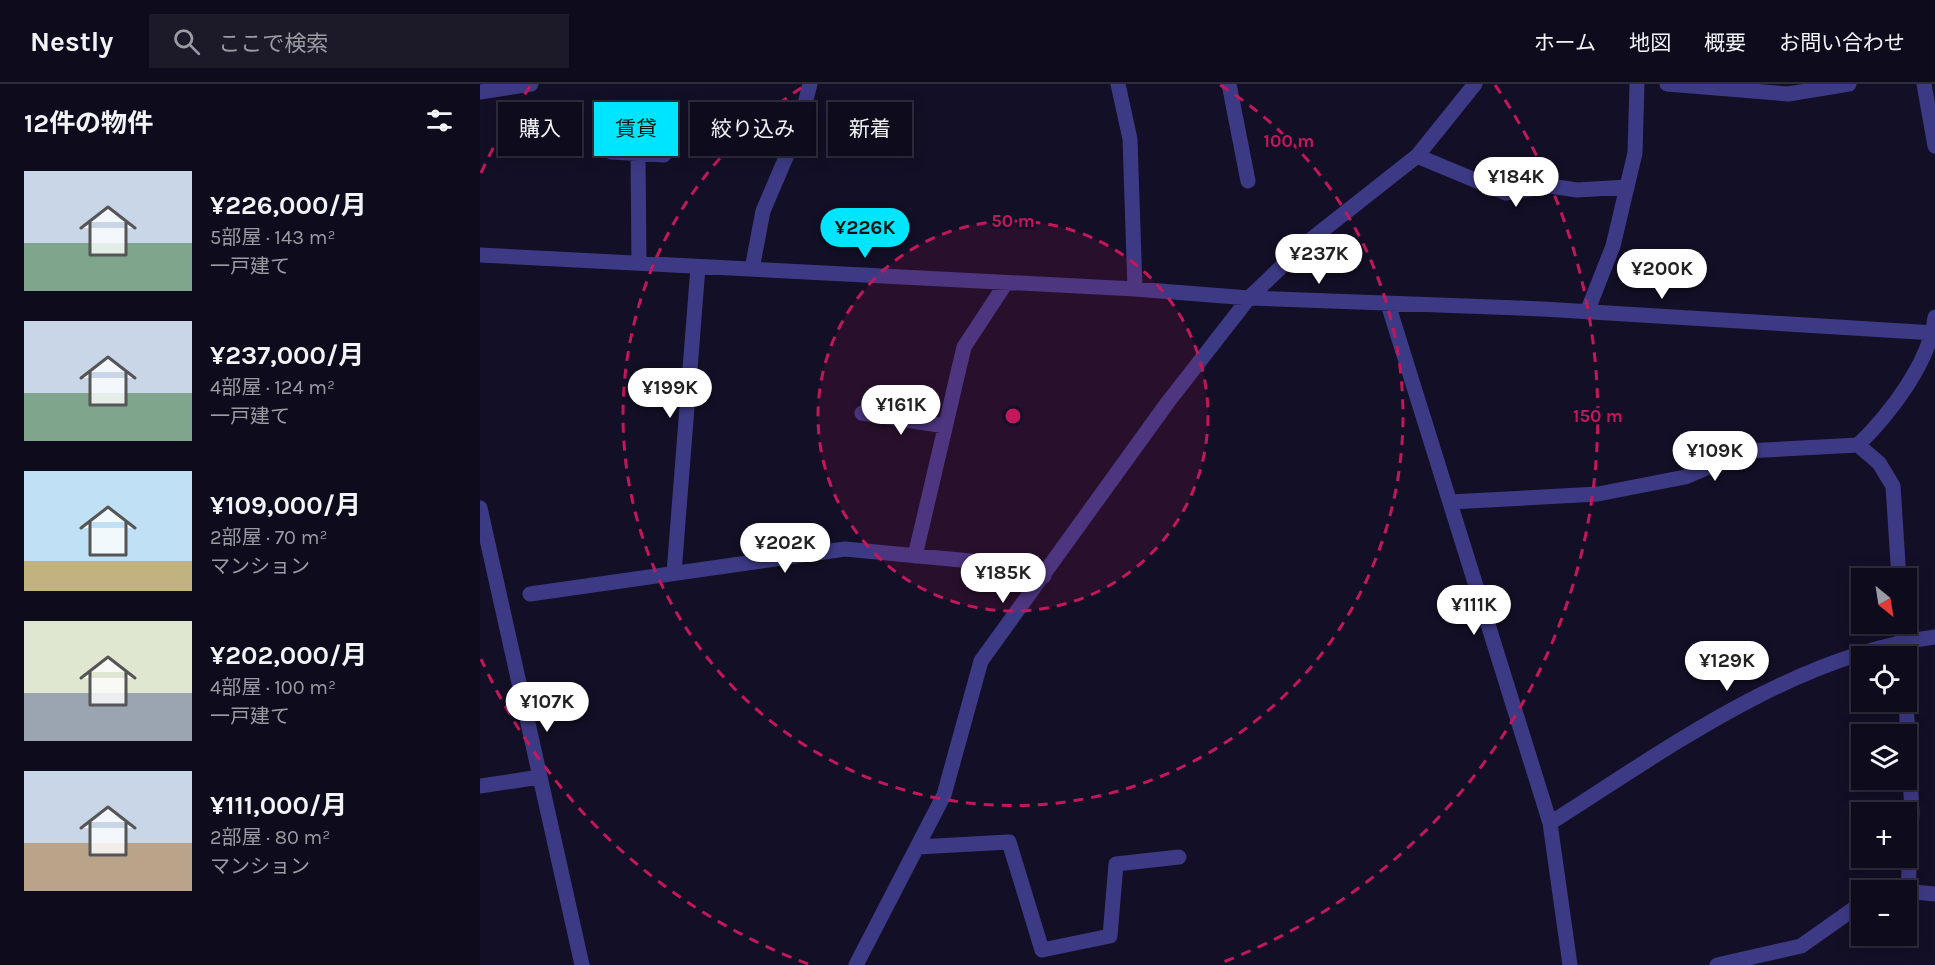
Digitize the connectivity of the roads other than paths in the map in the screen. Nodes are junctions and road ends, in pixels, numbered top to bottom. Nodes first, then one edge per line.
1 (531, 84) edge
2 (810, 84) edge
3 (1118, 84) edge
4 (1229, 84) edge
5 (1475, 84) edge
6 (1637, 84) edge
7 (1667, 84) edge
8 (1849, 84) edge
9 (1924, 84) edge
10 (480, 92) edge
11 (1935, 146) edge
12 (638, 156) edge
13 (1417, 156) junction
14 (1248, 181) dead end
15 (1627, 187) junction
16 (480, 255) edge
17 (639, 263) junction
18 (698, 267) junction
19 (752, 269) junction
20 (1006, 283) junction
21 (1135, 289) junction
22 (1249, 298) junction
23 (1388, 304) junction
24 (1587, 312) junction
25 (1935, 316) edge
26 (1934, 333) edge
27 (862, 413) dead end
28 (945, 426) junction
29 (1858, 446) junction
30 (1450, 502) junction
31 (480, 508) edge
32 (915, 556) junction
33 (1898, 568) edge
34 (674, 573) junction
35 (1044, 576) junction
36 (530, 594) dead end
37 (1903, 634) edge
38 (1935, 637) edge
39 (1903, 641) junction
40 (1903, 646) edge
41 (1907, 712) edge
42 (540, 777) junction
43 (480, 786) edge
44 (1550, 823) junction
45 (917, 847) junction
46 (1179, 857) dead end
47 (1907, 880) edge
48 (1917, 892) edge
49 (1935, 894) edge
50 (1851, 911) edge
51 (582, 965) edge
52 (856, 965) edge
53 (1570, 965) edge
54 (1717, 965) edge

1 - 10 street
2 - 19 street
3 - 21 street
4 - 14 street
5 - 13 street
6 - 15 street
7 - 8 street
9 - 11 street
12 - 17 street
13 - 15 street
13 - 22 street
15 - 24 street
16 - 17 street
17 - 18 street
18 - 19 street
18 - 34 street
19 - 20 street
20 - 21 street
20 - 28 street
21 - 22 street
22 - 23 street
22 - 35 street
23 - 24 street
23 - 30 street
24 - 26 street
25 - 26 street
26 - 29 street
27 - 28 street
28 - 32 street
29 - 30 street
29 - 33 street
30 - 44 street
31 - 42 street
32 - 34 street
32 - 35 street
34 - 36 street
35 - 45 street
37 - 39 street
38 - 39 street
39 - 40 street
39 - 44 street
41 - 47 street
42 - 43 street
42 - 51 street
44 - 53 street
45 - 46 street
45 - 52 street
48 - 49 street
50 - 54 street

